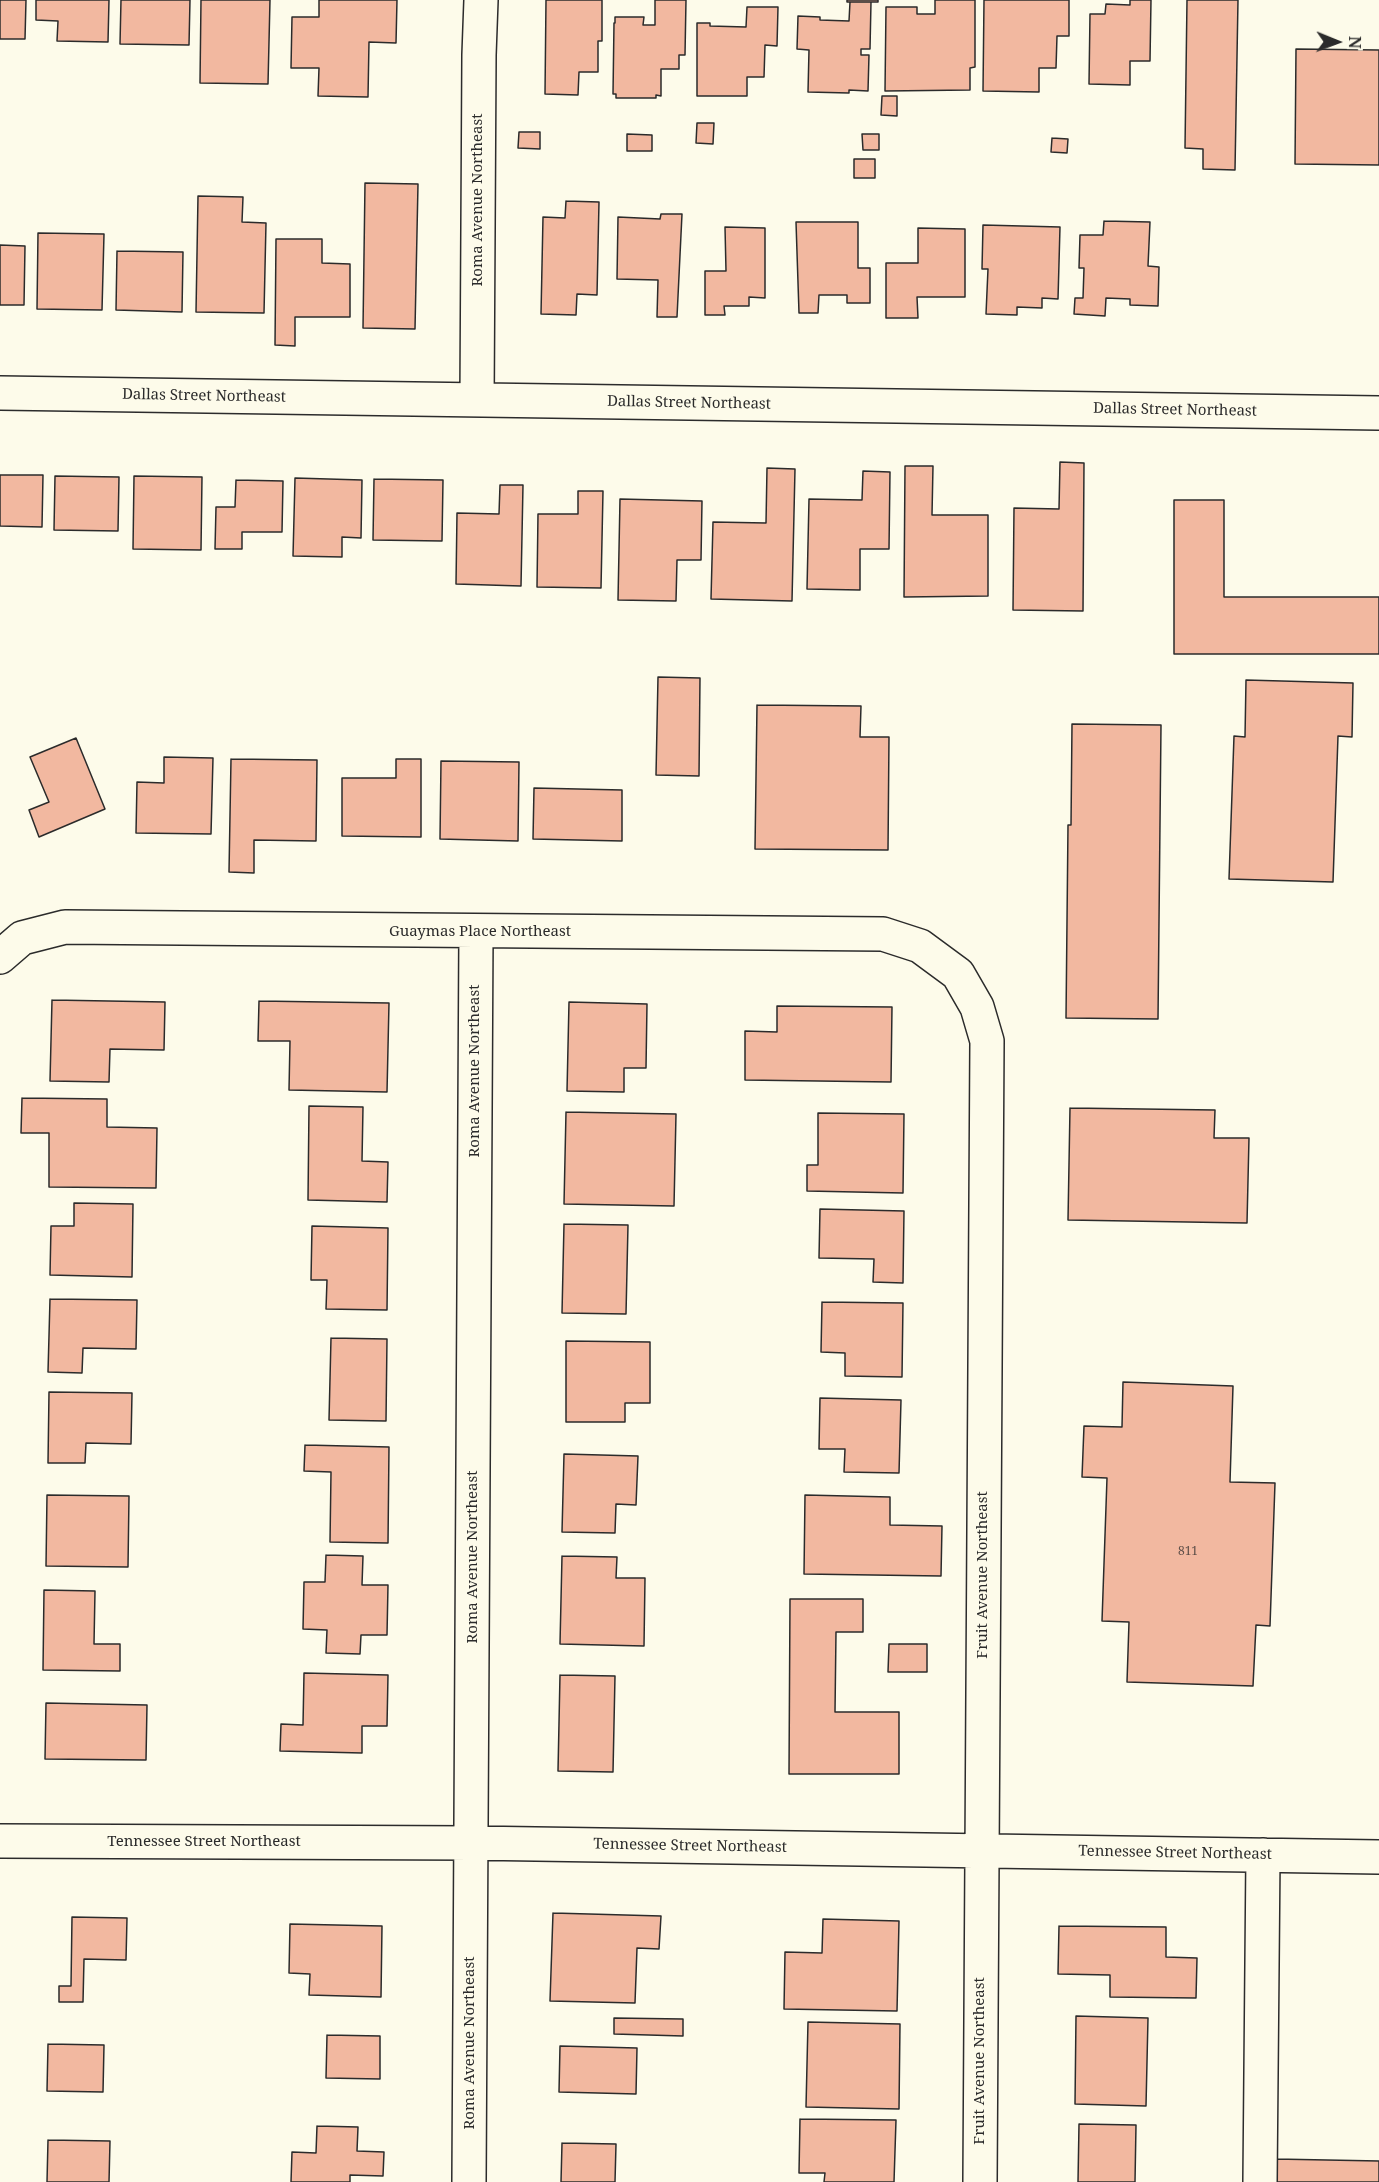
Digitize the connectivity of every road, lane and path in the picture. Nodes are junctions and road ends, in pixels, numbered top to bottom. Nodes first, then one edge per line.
1 (481, 0) edge
2 (0, 393) edge
3 (477, 400) junction
4 (1379, 413) edge
5 (476, 932) junction
6 (0, 957) edge
7 (958, 974) joint
8 (0, 1841) edge
9 (471, 1843) junction
10 (981, 1850) junction
11 (1263, 1855) junction
12 (1379, 1857) edge
13 (469, 2182) edge
14 (980, 2182) edge
15 (1260, 2182) edge

1 - 3 street, Roma Avenue Northeast
2 - 3 street, Dallas Street Northeast
3 - 4 street, Dallas Street Northeast
5 - 6 street, Guaymas Place Northeast
5 - 7 street, Guaymas Place Northeast
5 - 9 street, Roma Avenue Northeast
7 - 10 street, Fruit Avenue Northeast
8 - 9 street, Tennessee Street Northeast
9 - 10 street, Tennessee Street Northeast
9 - 13 street, Roma Avenue Northeast
10 - 11 street, Tennessee Street Northeast
10 - 14 street, Fruit Avenue Northeast
11 - 12 street, Tennessee Street Northeast
11 - 15 street

